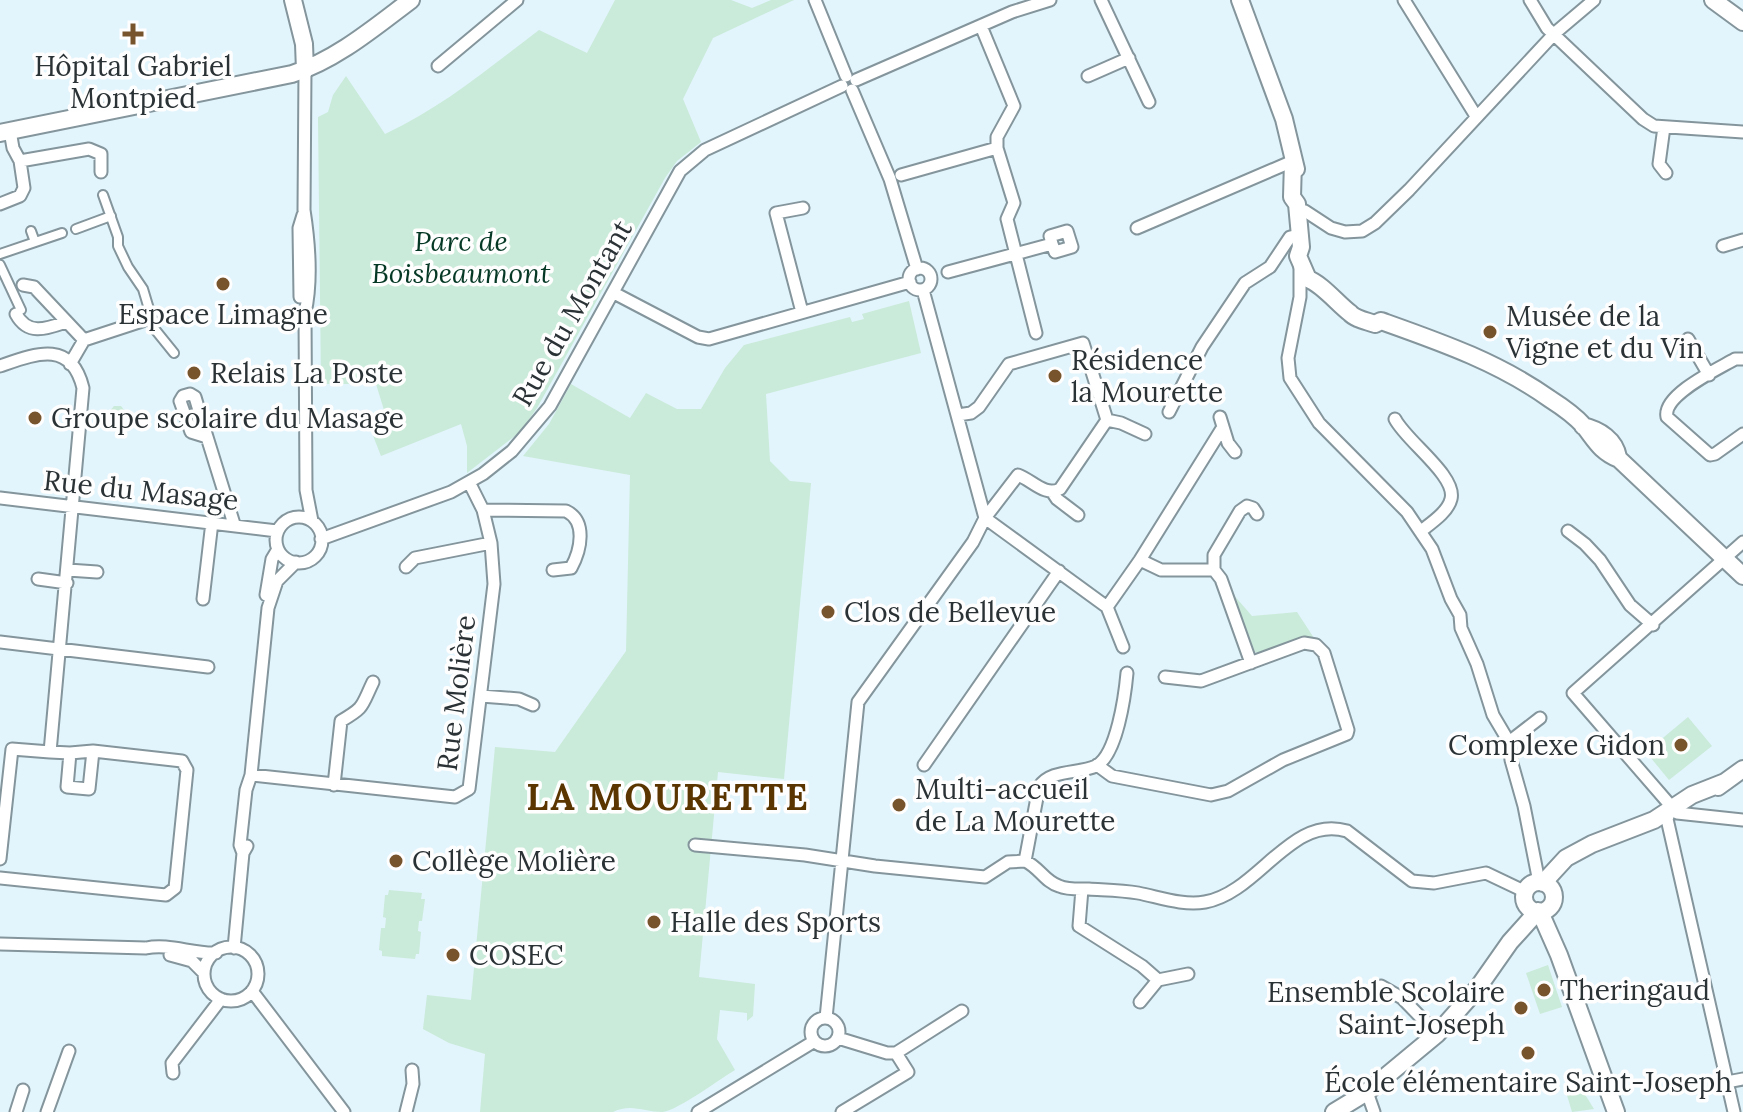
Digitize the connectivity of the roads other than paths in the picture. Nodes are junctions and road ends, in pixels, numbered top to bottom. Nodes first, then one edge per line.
1 (293, 0) edge
2 (411, 0) edge
3 (517, 0) edge
4 (815, 0) edge
5 (1050, 0) edge
6 (1101, 0) edge
7 (1240, 0) edge
8 (1404, 0) edge
9 (1530, 0) edge
10 (1594, 0) edge
11 (1713, 0) edge
12 (1743, 22) edge
13 (981, 26) junction
14 (1555, 33) junction
15 (1129, 58) junction
16 (438, 66) dead end
17 (305, 70) junction
18 (1088, 76) dead end
19 (849, 83) junction
20 (1149, 102) dead end
21 (1476, 116) junction
22 (1664, 127) junction
23 (5, 132) edge
24 (1743, 132) edge
25 (997, 148) junction
26 (20, 161) junction
27 (1293, 161) junction
28 (101, 172) dead end
29 (1666, 173) dead end
30 (901, 175) dead end
31 (103, 195) dead end
32 (0, 204) edge
33 (803, 208) dead end
34 (1297, 208) junction
35 (111, 216) junction
36 (1137, 228) dead end
37 (76, 229) dead end
38 (31, 231) dead end
39 (62, 233) dead end
40 (1070, 239) dead end
41 (1743, 240) edge
42 (35, 242) junction
43 (1723, 246) dead end
44 (1300, 249) junction
45 (0, 254) edge
46 (1016, 254) junction
47 (0, 265) edge
48 (917, 269) junction
49 (948, 272) dead end
50 (910, 282) junction
51 (1315, 282) junction
52 (23, 285) dead end
53 (923, 290) junction
54 (614, 293) junction
55 (1300, 297) junction
56 (18, 312) joint
57 (802, 312) junction
58 (145, 314) junction
59 (66, 322) junction
60 (1036, 333) dead end
61 (1688, 339) dead end
62 (84, 340) junction
63 (174, 353) dead end
64 (1743, 359) edge
65 (70, 364) junction
66 (0, 366) edge
67 (1709, 375) junction
68 (1169, 412) dead end
69 (958, 415) junction
70 (1395, 419) dead end
71 (1107, 420) junction
72 (1145, 434) dead end
73 (1743, 434) edge
74 (207, 437) dead end
75 (1235, 452) dead end
76 (469, 482) junction
77 (306, 490) junction
78 (1053, 493) junction
79 (0, 498) edge
80 (74, 508) junction
81 (483, 510) junction
82 (1252, 510) dead end
83 (1078, 515) dead end
84 (293, 518) junction
85 (985, 518) junction
86 (312, 521) junction
87 (212, 522) junction
88 (234, 524) junction
89 (277, 531) junction
90 (1421, 531) junction
91 (1568, 531) dead end
92 (321, 539) junction
93 (1743, 542) edge
94 (491, 543) junction
95 (278, 549) junction
96 (1724, 558) junction
97 (1140, 560) junction
98 (296, 562) junction
99 (406, 567) dead end
100 (68, 570) junction
101 (553, 570) dead end
102 (1214, 570) junction
103 (1059, 571) junction
104 (97, 572) dead end
105 (1743, 576) edge
106 (38, 579) dead end
107 (67, 583) junction
108 (203, 599) dead end
109 (1107, 607) junction
110 (268, 608) junction
111 (1653, 625) junction
112 (0, 642) edge
113 (1123, 647) dead end
114 (61, 649) junction
115 (1251, 663) junction
116 (208, 667) dead end
117 (1127, 673) dead end
118 (1165, 677) dead end
119 (373, 682) dead end
120 (481, 696) junction
121 (533, 705) dead end
122 (1540, 718) dead end
123 (1509, 742) junction
124 (93, 751) junction
125 (50, 752) junction
126 (70, 753) junction
127 (924, 765) dead end
128 (1097, 765) junction
129 (1743, 769) edge
130 (250, 779) junction
131 (334, 785) junction
132 (1667, 815) junction
133 (1743, 820) edge
134 (695, 845) dead end
135 (0, 859) edge
136 (1025, 861) junction
137 (842, 862) junction
138 (0, 878) edge
139 (1082, 889) junction
140 (1540, 898) junction
141 (1550, 935) junction
142 (1514, 938) junction
143 (0, 944) edge
144 (146, 948) junction
145 (234, 948) junction
146 (216, 953) junction
147 (1559, 955) junction
148 (204, 973) junction
149 (1188, 974) dead end
150 (1158, 980) junction
151 (1381, 986) dead end
152 (252, 991) junction
153 (221, 999) junction
154 (1140, 1002) dead end
155 (962, 1011) dead end
156 (826, 1018) junction
157 (1437, 1034) junction
158 (838, 1038) junction
159 (813, 1042) junction
160 (69, 1051) dead end
161 (896, 1053) junction
162 (412, 1070) dead end
163 (173, 1073) dead end
164 (1743, 1079) edge
165 (1727, 1082) junction
166 (23, 1090) dead end
167 (1367, 1092) junction
168 (16, 1112) edge
169 (47, 1112) edge
170 (344, 1112) edge
171 (406, 1112) edge
172 (698, 1112) edge
173 (842, 1112) edge
174 (1334, 1112) edge
175 (1374, 1112) edge
176 (1616, 1112) edge
177 (1734, 1112) edge

1 - 17 main road
2 - 17 main road
3 - 16 street
4 - 19 street
5 - 13 street, Rue du Montant
6 - 15 street
7 - 27 main road
8 - 21 street
9 - 14 street
10 - 14 street
11 - 12 main road
13 - 19 street, Rue du Montant
13 - 25 street
14 - 21 street
14 - 22 street
15 - 18 street
15 - 20 street
17 - 23 main road
17 - 77 street
19 - 48 street
19 - 54 street, Rue du Montant
21 - 34 street
22 - 24 street
22 - 29 street
23 - 26 street
25 - 30 street
25 - 46 street
26 - 28 street
26 - 32 street
27 - 34 main road
27 - 36 street
31 - 35 street
33 - 57 street
34 - 44 main road
35 - 37 street
35 - 58 street
38 - 42 street
39 - 42 street
40 - 46 street
41 - 43 street
42 - 45 street
44 - 51 main road
44 - 55 street
44 - 68 street
46 - 49 street
46 - 60 street
47 - 56 street
48 - 50 street
48 - 53 street
50 - 53 street
50 - 57 street
51 - 55 street
51 - 96 main road
52 - 59 street
53 - 69 street
54 - 57 street
54 - 76 street, Rue du Montant
55 - 90 street
56 - 59 street
58 - 62 street
58 - 63 street
59 - 62 street
61 - 67 street
62 - 65 street
64 - 67 street
65 - 66 street
65 - 80 street
67 - 73 street
69 - 71 street
69 - 85 street
70 - 90 street
71 - 72 street
71 - 78 street
74 - 88 street
75 - 97 street
76 - 81 street, Rue Molière
76 - 92 street, Rue du Montant
77 - 84 street
77 - 86 street
78 - 83 street
78 - 85 street
79 - 80 street, Rue du Masage
80 - 87 street, Rue du Masage
80 - 100 street
81 - 94 street, Rue Molière
81 - 101 street
82 - 102 street
84 - 86 street
84 - 89 street
85 - 103 street
85 - 137 street
86 - 92 street
87 - 88 street, Rue du Masage
87 - 108 street
88 - 89 street, Rue du Masage
89 - 95 street
90 - 123 street
91 - 111 street
92 - 98 street
93 - 96 street
94 - 99 street
94 - 120 street, Rue Molière
95 - 98 street
95 - 110 street
96 - 105 main road
96 - 111 street
97 - 102 street
97 - 109 street
98 - 110 street
100 - 104 street
100 - 107 street
102 - 115 street
103 - 109 street
103 - 127 street
106 - 107 street
107 - 114 street
109 - 113 street
110 - 130 street
111 - 132 street
112 - 114 street
114 - 116 street
114 - 125 street
115 - 118 street
115 - 128 street
117 - 128 street
119 - 131 street
120 - 121 street
120 - 131 street, Rue Molière
122 - 123 street
123 - 140 street
124 - 126 street
124 - 126 street
124 - 138 street
125 - 126 street
125 - 135 street
128 - 136 street
129 - 132 main road
130 - 131 street, Rue Molière
130 - 145 street
132 - 133 street
132 - 140 main road
132 - 165 street
134 - 137 street
136 - 137 street
136 - 139 street
137 - 156 street
139 - 140 street
139 - 150 street
140 - 141 main road
140 - 142 main road
140 - 147 main road
141 - 142 main road
141 - 147 main road
142 - 157 main road
143 - 144 street
144 - 146 street
144 - 148 street
145 - 146 street
145 - 152 street
146 - 148 street
147 - 176 main road
148 - 153 street
149 - 150 street
150 - 154 street
151 - 157 street
152 - 153 street
152 - 170 street
153 - 163 street
155 - 161 street
156 - 158 street
156 - 159 street
157 - 167 main road
158 - 159 street
158 - 161 street
159 - 172 street
160 - 169 street
161 - 173 street
162 - 171 street
164 - 165 street
165 - 177 street
166 - 168 street
167 - 174 main road
167 - 175 street

